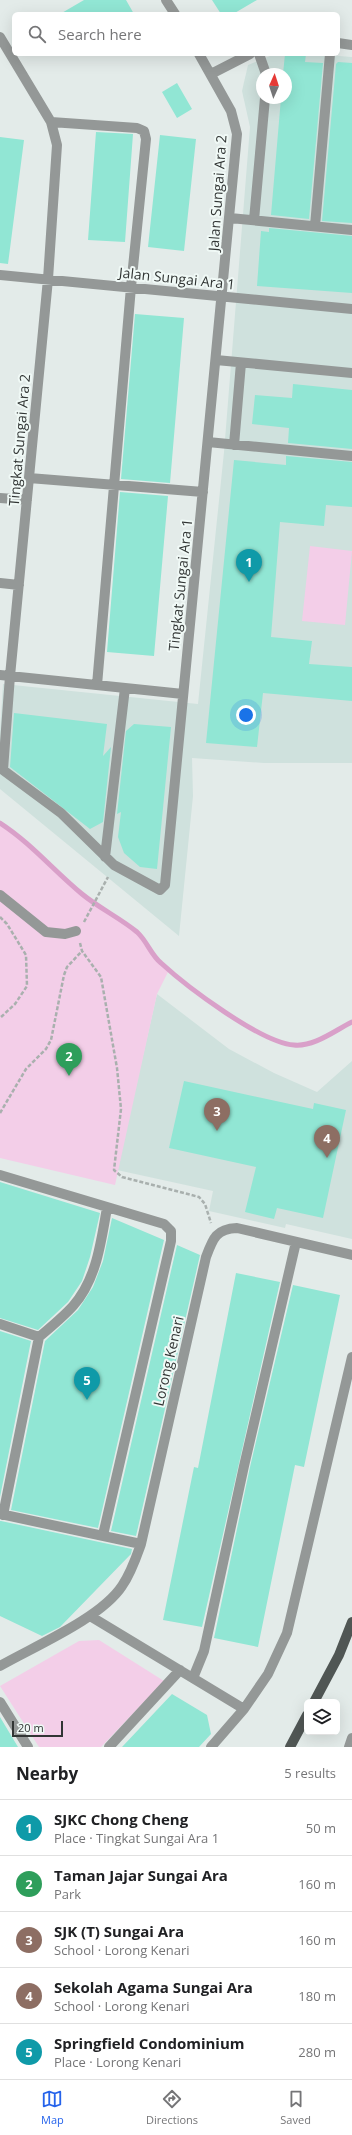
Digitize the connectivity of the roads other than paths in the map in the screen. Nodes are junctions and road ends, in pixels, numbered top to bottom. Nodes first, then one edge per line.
1 (166, 0) edge
2 (174, 12) edge
3 (0, 37) edge
4 (340, 43) edge
5 (352, 45) edge
6 (200, 56) edge
7 (246, 56) edge
8 (260, 56) edge
9 (330, 56) edge
10 (264, 68) edge
11 (211, 74) junction
12 (264, 104) edge
13 (51, 122) junction
14 (230, 218) junction
15 (254, 220) junction
16 (314, 226) junction
17 (352, 230) edge
18 (0, 275) edge
19 (48, 279) junction
20 (131, 287) junction
21 (222, 296) junction
22 (352, 309) edge
23 (216, 360) junction
24 (241, 362) junction
25 (352, 373) edge
26 (208, 442) junction
27 (234, 445) junction
28 (352, 456) edge
29 (29, 478) junction
30 (113, 485) junction
31 (203, 492) junction
32 (0, 498) edge
33 (27, 500) junction
34 (0, 583) edge
35 (19, 585) junction
36 (5, 675) edge
37 (97, 685) junction
38 (125, 688) junction
39 (183, 694) junction
40 (105, 857) junction
41 (0, 895) edge
42 (76, 931) road end
43 (0, 1175) edge
44 (107, 1208) junction
45 (296, 1242) junction
46 (352, 1255) edge
47 (0, 1324) edge
48 (39, 1337) junction
49 (352, 1357) edge
50 (2, 1514) edge
51 (103, 1535) junction
52 (140, 1544) junction
53 (90, 1616) junction
54 (352, 1622) edge
55 (0, 1666) edge
56 (180, 1670) junction
57 (193, 1678) junction
58 (316, 1699) edge
59 (0, 1702) edge
60 (244, 1709) junction
61 (304, 1721) edge
62 (352, 1738) edge
63 (28, 1747) edge
64 (109, 1747) edge
65 (211, 1747) edge
66 (290, 1747) edge
67 (349, 1747) edge

1 - 2 street
3 - 13 street, Tingkat Sungai Ara 2
4 - 5 street
6 - 11 street, Jalan Sungai Ara 2
7 - 11 street
8 - 10 street
9 - 16 street
11 - 14 street, Jalan Sungai Ara 2
12 - 15 street
13 - 19 street, Tingkat Sungai Ara 2
13 - 20 street
14 - 15 street
14 - 21 street, Jalan Sungai Ara 2
15 - 16 street
16 - 17 street
18 - 19 street, Jalan Sungai Ara 1
19 - 20 street, Jalan Sungai Ara 1
19 - 29 street, Tingkat Sungai Ara 2
20 - 21 street, Jalan Sungai Ara 1
20 - 30 street
21 - 22 street, Jalan Sungai Ara 1
21 - 23 street, Tingkat Sungai Ara 1
23 - 24 street
23 - 26 street, Tingkat Sungai Ara 1
24 - 25 street
24 - 27 street
26 - 27 street
26 - 31 street, Tingkat Sungai Ara 1
27 - 28 street
29 - 30 street
29 - 33 street, Tingkat Sungai Ara 2
30 - 31 street
30 - 37 street
31 - 39 street, Tingkat Sungai Ara 1
32 - 33 street
33 - 35 street, Tingkat Sungai Ara 2
34 - 35 street
35 - 36 street, Tingkat Sungai Ara 2
36 - 37 street
36 - 40 street, Tingkat Sungai Ara 2
37 - 38 street
38 - 39 street
38 - 40 street
39 - 40 street, Tingkat Sungai Ara 1
41 - 42 street
43 - 44 street
44 - 48 street
44 - 51 street
45 - 46 street
45 - 52 street, Lorong Kenari
45 - 57 street
47 - 48 street
48 - 50 street
49 - 60 street
50 - 51 street
51 - 52 street
52 - 53 street, Lorong Kenari
53 - 55 street, Lorong Kenari
53 - 56 street
54 - 58 main road
56 - 57 street
56 - 64 street
57 - 60 street
59 - 63 street
60 - 65 street
61 - 66 main road
62 - 67 street

